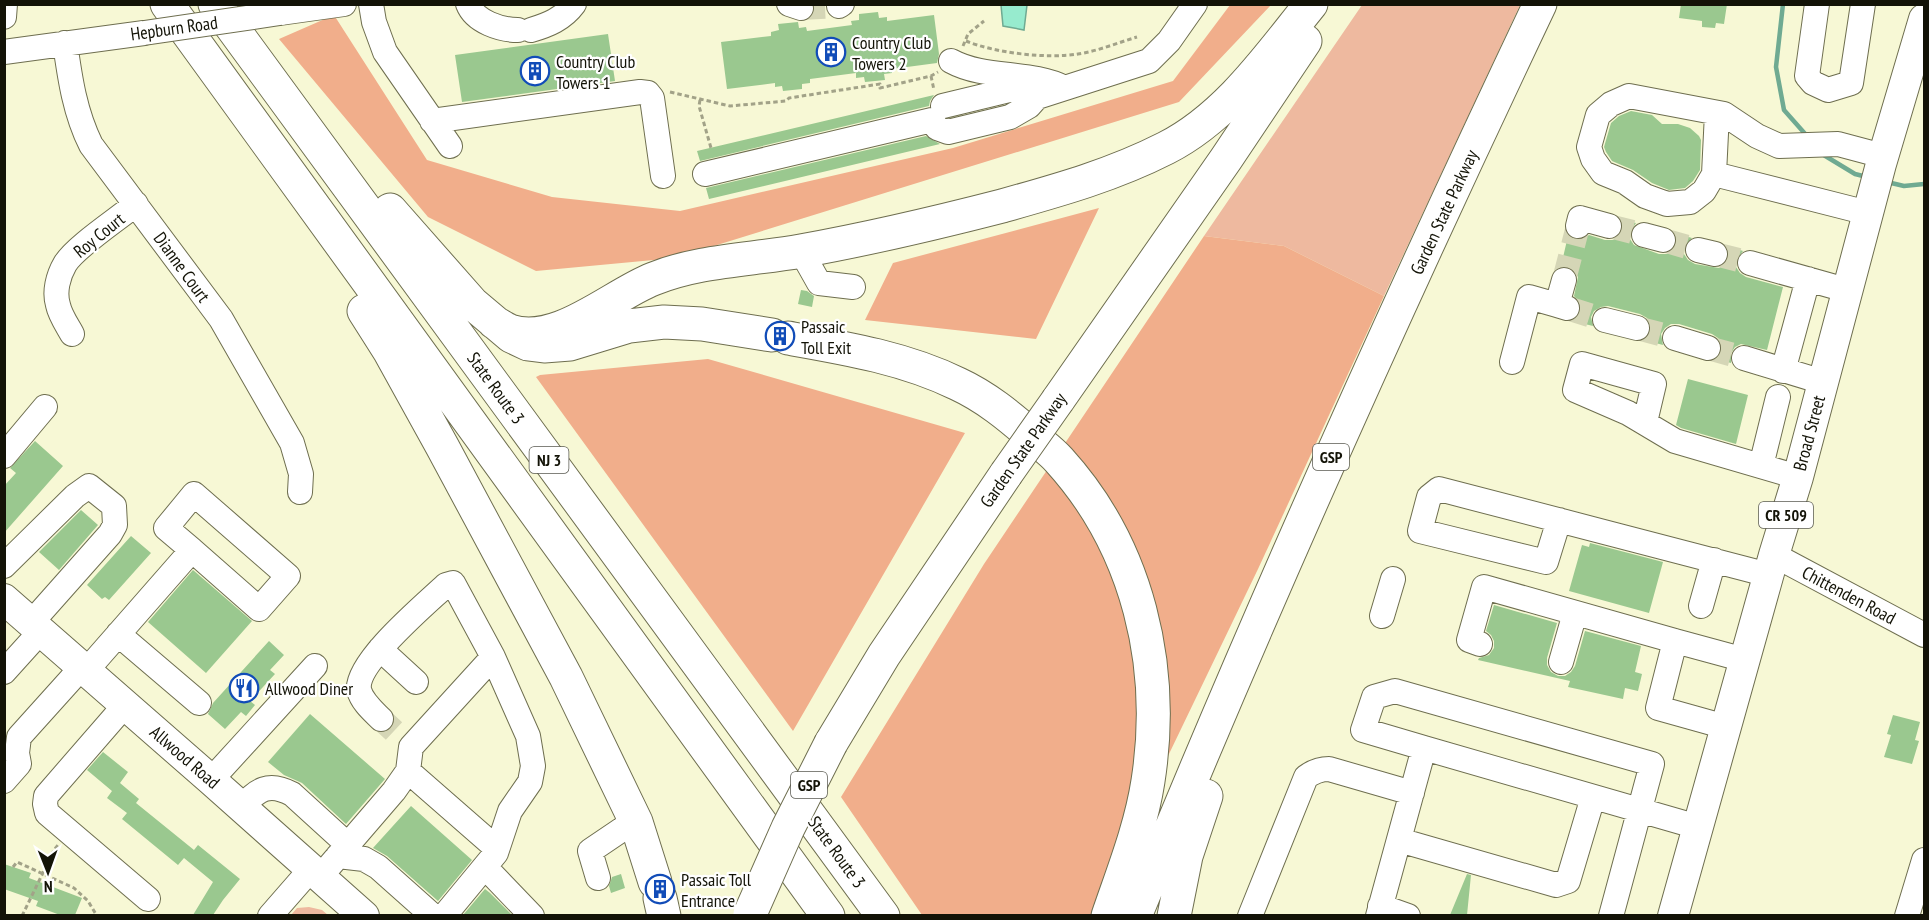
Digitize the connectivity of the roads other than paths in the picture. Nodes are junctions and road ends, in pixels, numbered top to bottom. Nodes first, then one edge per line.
1 (5, 4) edge
2 (167, 4) edge
3 (215, 4) edge
4 (236, 4) edge
5 (344, 4) edge
6 (371, 4) edge
7 (468, 4) edge
8 (573, 4) edge
9 (1195, 4) edge
10 (1311, 4) edge
11 (1329, 4) edge
12 (1540, 4) edge
13 (1817, 4) edge
14 (1863, 4) edge
15 (4, 17) edge
16 (1924, 19) edge
17 (65, 43) junction
18 (4, 51) edge
19 (1919, 59) edge
20 (951, 61) road end
21 (1051, 88) junction
22 (942, 106) road end
23 (1717, 113) junction
24 (432, 121) junction
25 (264, 138) junction
26 (450, 146) dead end
27 (1882, 160) junction
28 (705, 174) dead end
29 (1714, 174) junction
30 (663, 176) dead end
31 (136, 204) junction
32 (1869, 208) junction
33 (1578, 226) dead end
34 (1609, 226) tunnel mouth
35 (801, 251) junction
36 (1750, 263) tunnel mouth
37 (1808, 279) junction
38 (1564, 280) tunnel mouth
39 (853, 287) dead end
40 (1846, 290) junction
41 (1605, 320) tunnel mouth
42 (494, 322) junction
43 (1637, 328) tunnel mouth
44 (72, 334) dead end
45 (1675, 338) tunnel mouth
46 (1708, 348) tunnel mouth
47 (1744, 358) tunnel mouth
48 (1512, 362) dead end
49 (1783, 370) junction
50 (1823, 382) junction
51 (1778, 397) dead end
52 (45, 407) dead end
53 (1645, 422) dead end
54 (4, 456) edge
55 (1761, 466) junction
56 (1798, 477) junction
57 (300, 492) dead end
58 (1558, 520) junction
59 (1291, 547) junction
60 (192, 550) junction
61 (1714, 560) junction
62 (1771, 565) junction
63 (4, 566) edge
64 (1393, 579) dead end
65 (4, 599) edge
66 (1701, 606) dead end
67 (1575, 613) junction
68 (1382, 616) dead end
69 (36, 627) junction
70 (118, 634) junction
71 (1924, 635) edge
72 (1675, 641) junction
73 (1475, 642) dead end
74 (376, 653) junction
75 (493, 657) junction
76 (1745, 660) junction
77 (1561, 662) dead end
78 (315, 666) dead end
79 (84, 669) junction
80 (4, 672) edge
81 (416, 682) dead end
82 (199, 703) dead end
83 (126, 705) junction
84 (1726, 727) junction
85 (396, 732) junction
86 (1424, 748) junction
87 (408, 771) junction
88 (212, 780) junction
89 (4, 781) edge
90 (1412, 793) junction
91 (1593, 797) junction
92 (241, 807) junction
93 (1639, 810) junction
94 (633, 816) junction
95 (1698, 827) junction
96 (1399, 840) junction
97 (490, 860) junction
98 (1924, 860) edge
99 (329, 861) junction
100 (598, 878) dead end
101 (148, 898) dead end
102 (660, 898) edge
103 (1379, 911) edge
104 (270, 915) edge
105 (364, 915) edge
106 (433, 915) edge
107 (444, 915) edge
108 (532, 915) edge
109 (750, 915) edge
110 (828, 915) edge
111 (883, 915) edge
112 (1108, 915) edge
113 (1135, 915) edge
114 (1174, 915) edge
115 (1250, 915) edge
116 (1408, 915) edge
117 (1611, 915) edge
118 (1673, 915) edge
119 (1907, 915) edge

1 - 15 street
2 - 25 highway, NJ 3
3 - 111 highway, State Route 3 / NJ 3
4 - 42 highway
5 - 17 street, Hepburn Road, bridge
6 - 24 street
7 - 8 street
9 - 21 street
10 - 35 highway
11 - 109 highway, Garden State Parkway / GSP, bridge
12 - 59 highway, Garden State Parkway / GSP
13 - 14 street
16 - 19 main road, Broad Street / CR 509
17 - 18 street, Hepburn Road
17 - 31 street, Dianne Court
19 - 27 main road, Broad Street / CR 509
20 - 21 street
21 - 22 street
21 - 28 street
23 - 27 street
23 - 29 street
23 - 29 street
24 - 26 street
24 - 30 street
25 - 94 highway
25 - 110 highway, NJ 3
27 - 32 main road, Broad Street / CR 509
29 - 32 street
31 - 44 street, Roy Court
31 - 57 street, Dianne Court
32 - 40 main road, Broad Street / CR 509
33 - 34 street
35 - 39 street
35 - 42 highway
36 - 37 street
37 - 40 street
37 - 49 street
38 - 48 street
40 - 50 main road, Broad Street / CR 509
41 - 43 street
42 - 112 highway
45 - 46 street
47 - 49 street
49 - 50 street
50 - 56 main road, Broad Street / CR 509
51 - 55 street
52 - 54 street
53 - 55 street
55 - 56 street
56 - 62 main road, Broad Street / CR 509
58 - 58 street, Chittenden Road
58 - 61 street, Chittenden Road
59 - 113 highway, Garden State Parkway / GSP
59 - 114 highway
60 - 60 street
60 - 70 street
61 - 62 street, Chittenden Road
61 - 66 street
62 - 71 street, Chittenden Road
62 - 76 main road, Broad Street / CR 509
63 - 69 street
64 - 68 street
65 - 69 main road, Allwood Road
67 - 72 street
67 - 73 street
67 - 77 street
69 - 79 main road, Allwood Road
69 - 80 street
70 - 79 street
70 - 82 street
72 - 76 street
72 - 84 street
74 - 75 street
74 - 81 street
74 - 85 street
75 - 85 street
75 - 97 street
76 - 84 main road, Broad Street / CR 509
78 - 88 street
79 - 83 main road, Allwood Road
79 - 89 street
83 - 88 main road, Allwood Road
83 - 101 street
84 - 95 main road, Broad Street / CR 509
85 - 87 street
86 - 90 street
86 - 91 street
86 - 93 street
87 - 97 street
87 - 99 street
88 - 92 main road, Allwood Road
90 - 96 street
90 - 115 street
91 - 93 street
91 - 96 street
92 - 99 main road, Allwood Road
92 - 99 street
93 - 95 street
93 - 117 street
94 - 100 street
94 - 102 highway
95 - 118 main road, Broad Street / CR 509
96 - 103 street
97 - 107 street
97 - 108 street
98 - 119 street
99 - 104 street
99 - 105 main road, Allwood Road
99 - 106 street
103 - 116 street

